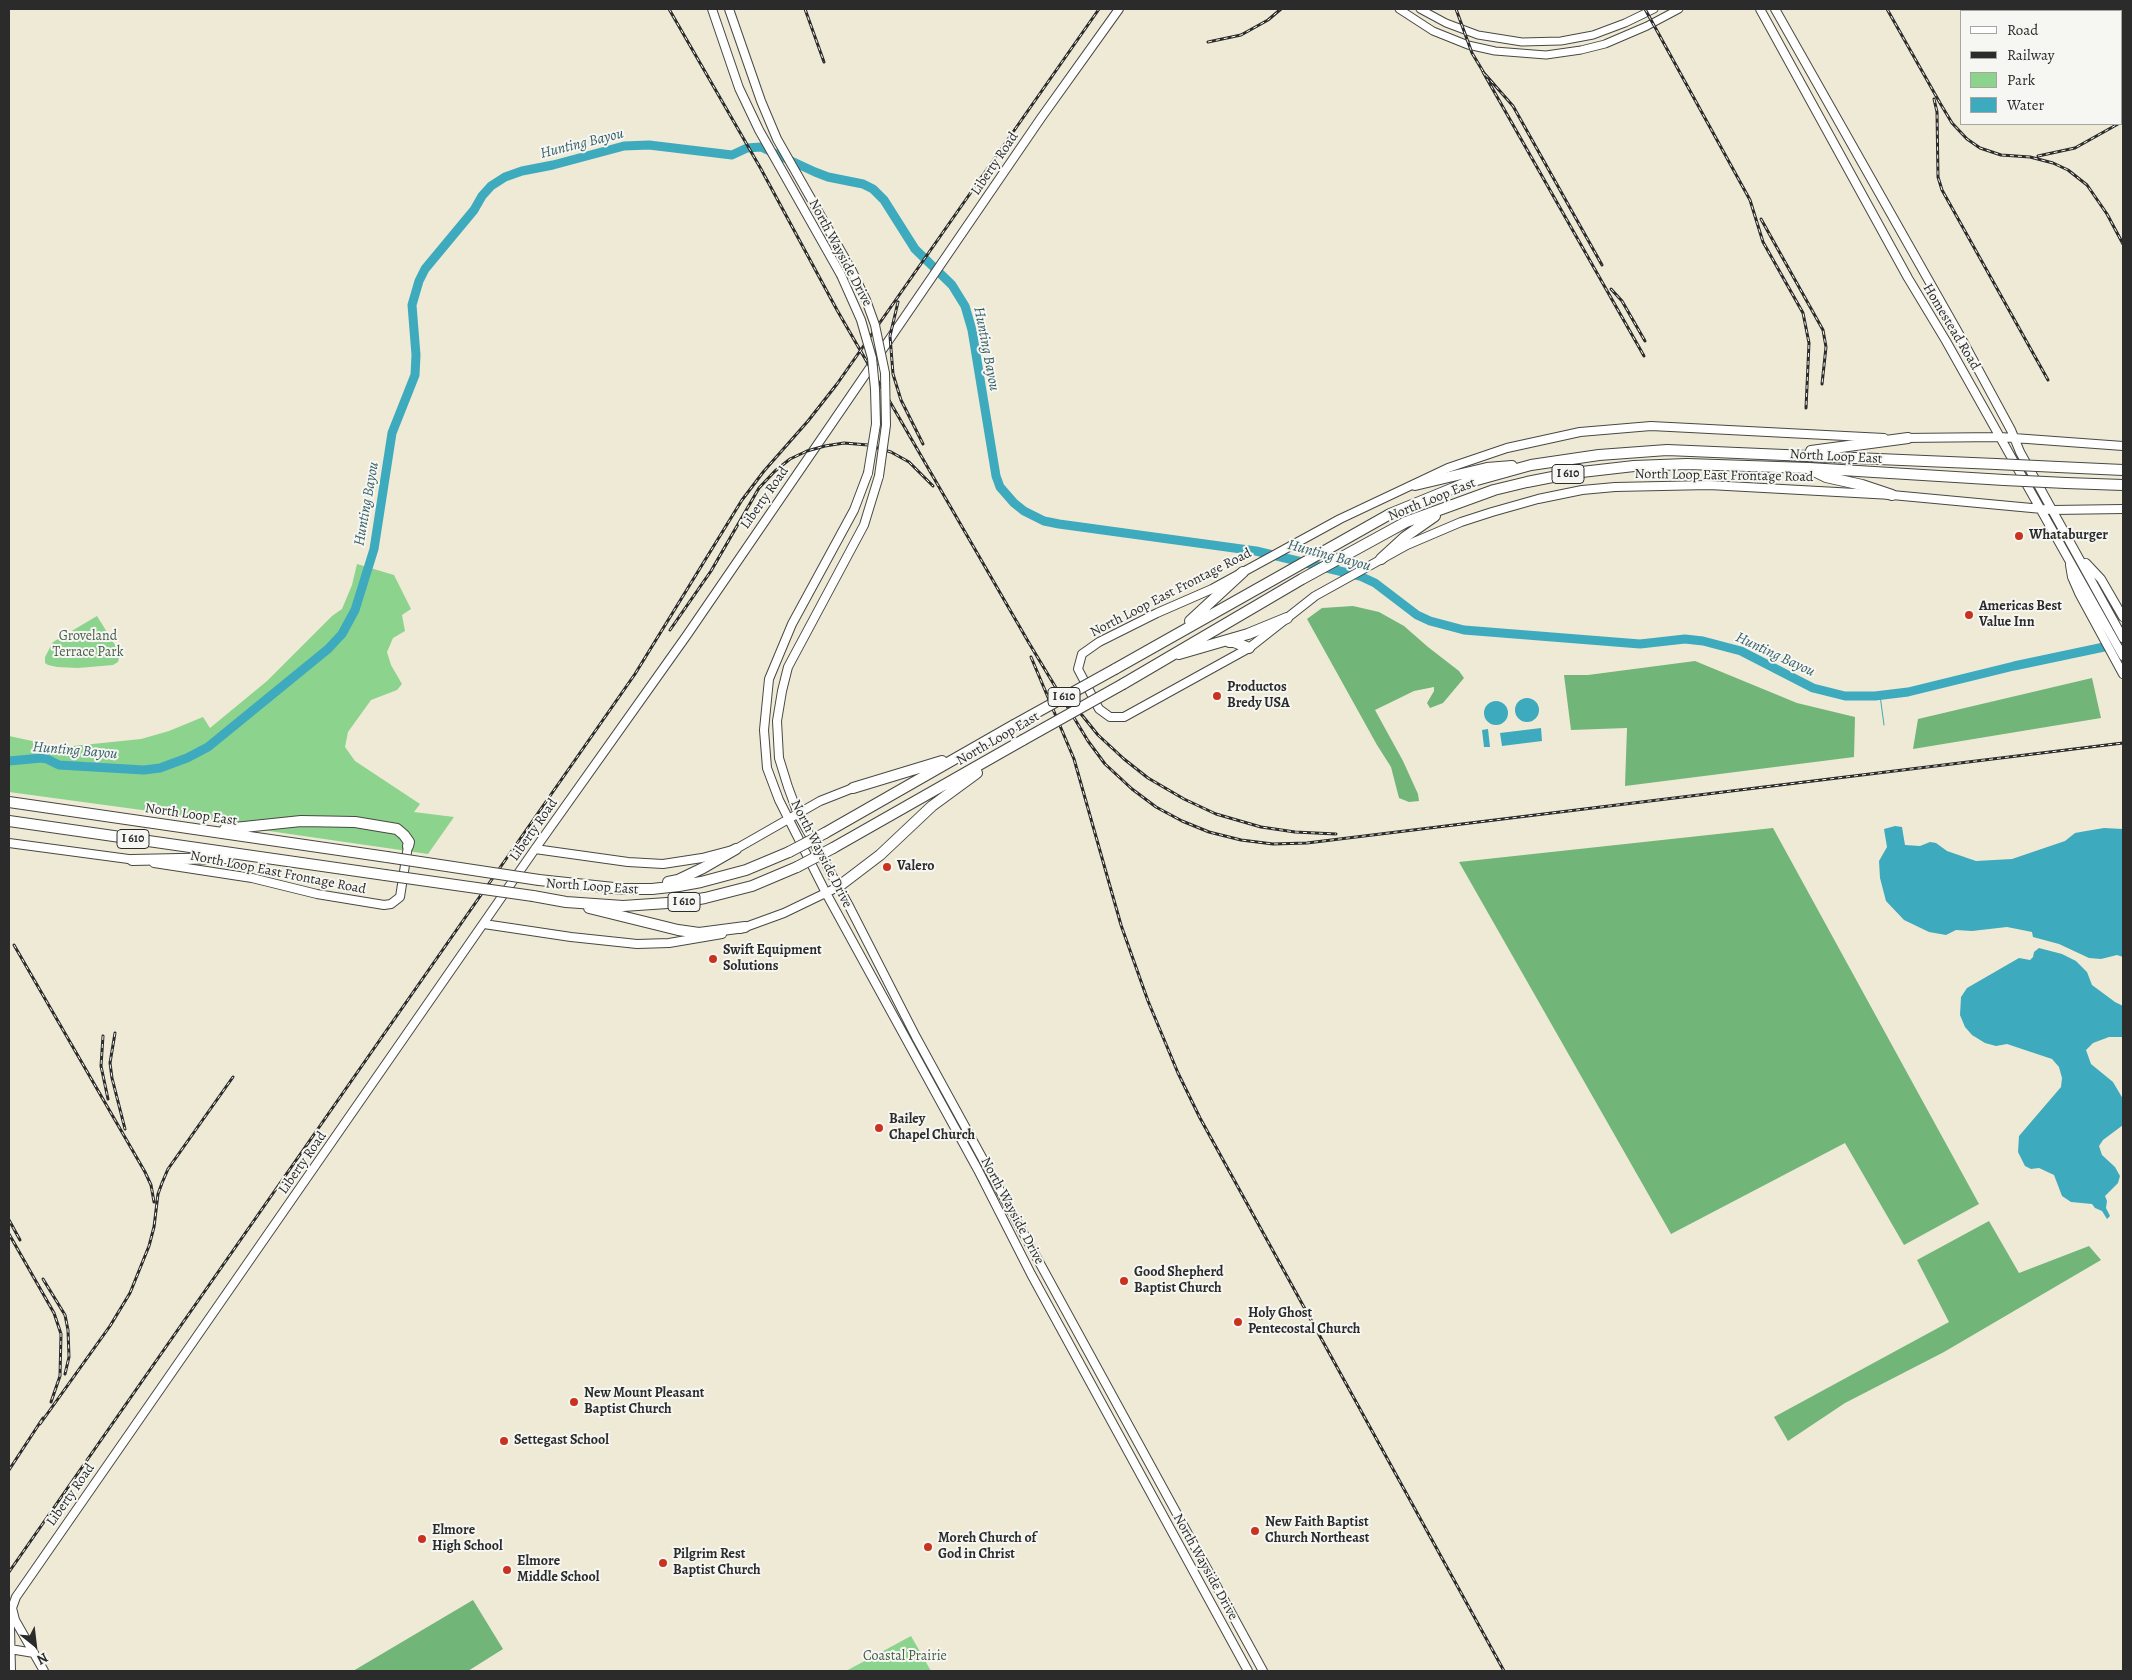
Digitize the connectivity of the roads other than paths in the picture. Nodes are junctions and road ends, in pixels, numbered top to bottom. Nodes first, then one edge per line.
1 (712, 9) edge
2 (729, 9) edge
3 (1118, 9) edge
4 (1399, 9) edge
5 (1420, 9) edge
6 (1654, 9) edge
7 (1679, 9) edge
8 (1760, 9) edge
9 (1775, 9) edge
10 (1665, 12) edge
11 (1524, 42) junction
12 (1794, 44) junction
13 (1784, 52) junction
14 (1523, 54) junction
15 (1839, 123) junction
16 (1828, 129) junction
17 (1870, 177) junction
18 (1858, 185) junction
19 (1921, 270) junction
20 (1908, 278) junction
21 (1958, 334) junction
22 (1946, 341) junction
23 (2000, 437) junction
24 (1908, 438) junction
25 (2014, 438) junction
26 (2123, 446) edge
27 (1785, 455) junction
28 (1530, 465) junction
29 (1809, 468) junction
30 (2123, 470) edge
31 (1415, 485) junction
32 (2123, 485) edge
33 (1892, 495) junction
34 (1453, 504) junction
35 (2040, 509) junction
36 (2053, 510) junction
37 (2123, 510) edge
38 (2079, 556) junction
39 (1381, 559) junction
40 (2069, 561) junction
41 (1243, 572) junction
42 (2123, 617) edge
43 (1287, 618) junction
44 (1176, 634) junction
45 (2123, 638) edge
46 (1223, 642) junction
47 (1249, 648) junction
48 (2123, 656) edge
49 (1166, 658) junction
50 (2123, 674) edge
51 (957, 756) junction
52 (987, 761) junction
53 (853, 788) joint
54 (9, 802) edge
55 (798, 814) junction
56 (788, 819) junction
57 (9, 821) edge
58 (204, 831) junction
59 (9, 843) edge
60 (408, 846) joint
61 (535, 849) junction
62 (736, 849) junction
63 (257, 857) junction
64 (132, 860) junction
65 (838, 887) junction
66 (623, 888) junction
67 (826, 893) junction
68 (566, 902) junction
69 (484, 924) junction
70 (745, 927) junction
71 (12, 1608) junction
72 (10, 1649) junction
73 (34, 1654) junction
74 (11, 1671) edge
75 (44, 1671) edge
76 (1248, 1671) edge
77 (1263, 1671) edge

1 - 56 main road, North Wayside Drive, bridge
2 - 55 main road, North Wayside Drive, bridge
3 - 61 main road, Liberty Road
4 - 14 street
5 - 11 street
6 - 11 street
7 - 10 street
8 - 13 main road, Homestead Road
9 - 12 main road, Homestead Road
10 - 14 street
11 - 14 street
12 - 13 main road
12 - 15 main road, Homestead Road
13 - 16 main road, Homestead Road
15 - 16 main road
15 - 17 main road, Homestead Road
16 - 18 main road, Homestead Road
17 - 18 main road
17 - 19 main road, Homestead Road
18 - 20 main road, Homestead Road
19 - 20 main road
19 - 21 main road, Homestead Road
20 - 22 main road, Homestead Road
21 - 22 main road
21 - 25 main road, Homestead Road
22 - 23 main road, Homestead Road
23 - 24 main road, North Loop East Frontage Road
23 - 25 main road, North Loop East Frontage Road
23 - 35 main road, Homestead Road
24 - 27 highway
24 - 31 main road, North Loop East Frontage Road
25 - 26 main road, North Loop East Frontage Road
25 - 36 main road, Homestead Road
27 - 28 highway, North Loop East / I 610
27 - 30 highway, North Loop East / I 610, bridge
28 - 31 highway
28 - 44 highway, North Loop East / I 610
29 - 32 highway, North Loop East / I 610, bridge
29 - 33 highway
29 - 34 highway, North Loop East / I 610
31 - 41 main road, North Loop East Frontage Road
33 - 35 main road, North Loop East Frontage Road
33 - 39 main road, North Loop East Frontage Road
34 - 39 highway
34 - 49 highway, North Loop East / I 610
35 - 36 main road, North Loop East Frontage Road
35 - 40 main road, Homestead Road
36 - 37 main road, North Loop East Frontage Road
36 - 38 main road, Homestead Road
38 - 42 main road
38 - 45 main road, Homestead Road
39 - 43 main road, North Loop East Frontage Road
40 - 48 main road, Homestead Road
40 - 50 main road
41 - 44 highway
41 - 47 main road, North Loop East Frontage Road
43 - 46 highway
43 - 47 main road, North Loop East Frontage Road
44 - 51 highway, North Loop East / I 610, bridge
46 - 47 highway
46 - 49 highway
49 - 52 highway, North Loop East / I 610, bridge
51 - 53 highway
51 - 66 highway, North Loop East / I 610, bridge
52 - 65 highway
52 - 68 highway, North Loop East / I 610, bridge
53 - 55 main road
54 - 58 highway, North Loop East / I 610
55 - 56 main road
55 - 65 main road, North Wayside Drive
56 - 62 main road
56 - 67 main road, North Wayside Drive
57 - 63 highway, North Loop East / I 610
58 - 60 highway
58 - 66 highway, North Loop East / I 610, bridge
59 - 64 main road, North Loop East Frontage Road
60 - 64 main road, North Loop East Frontage Road
61 - 62 main road
61 - 69 main road, Liberty Road
62 - 66 highway
63 - 64 highway
63 - 68 highway, North Loop East / I 610, bridge
65 - 67 main road
65 - 77 main road, North Wayside Drive
67 - 70 main road
67 - 76 main road, North Wayside Drive
68 - 70 highway
69 - 70 main road
69 - 71 main road, Liberty Road
71 - 72 main road
71 - 73 main road
72 - 73 main road
72 - 74 main road
73 - 75 main road

